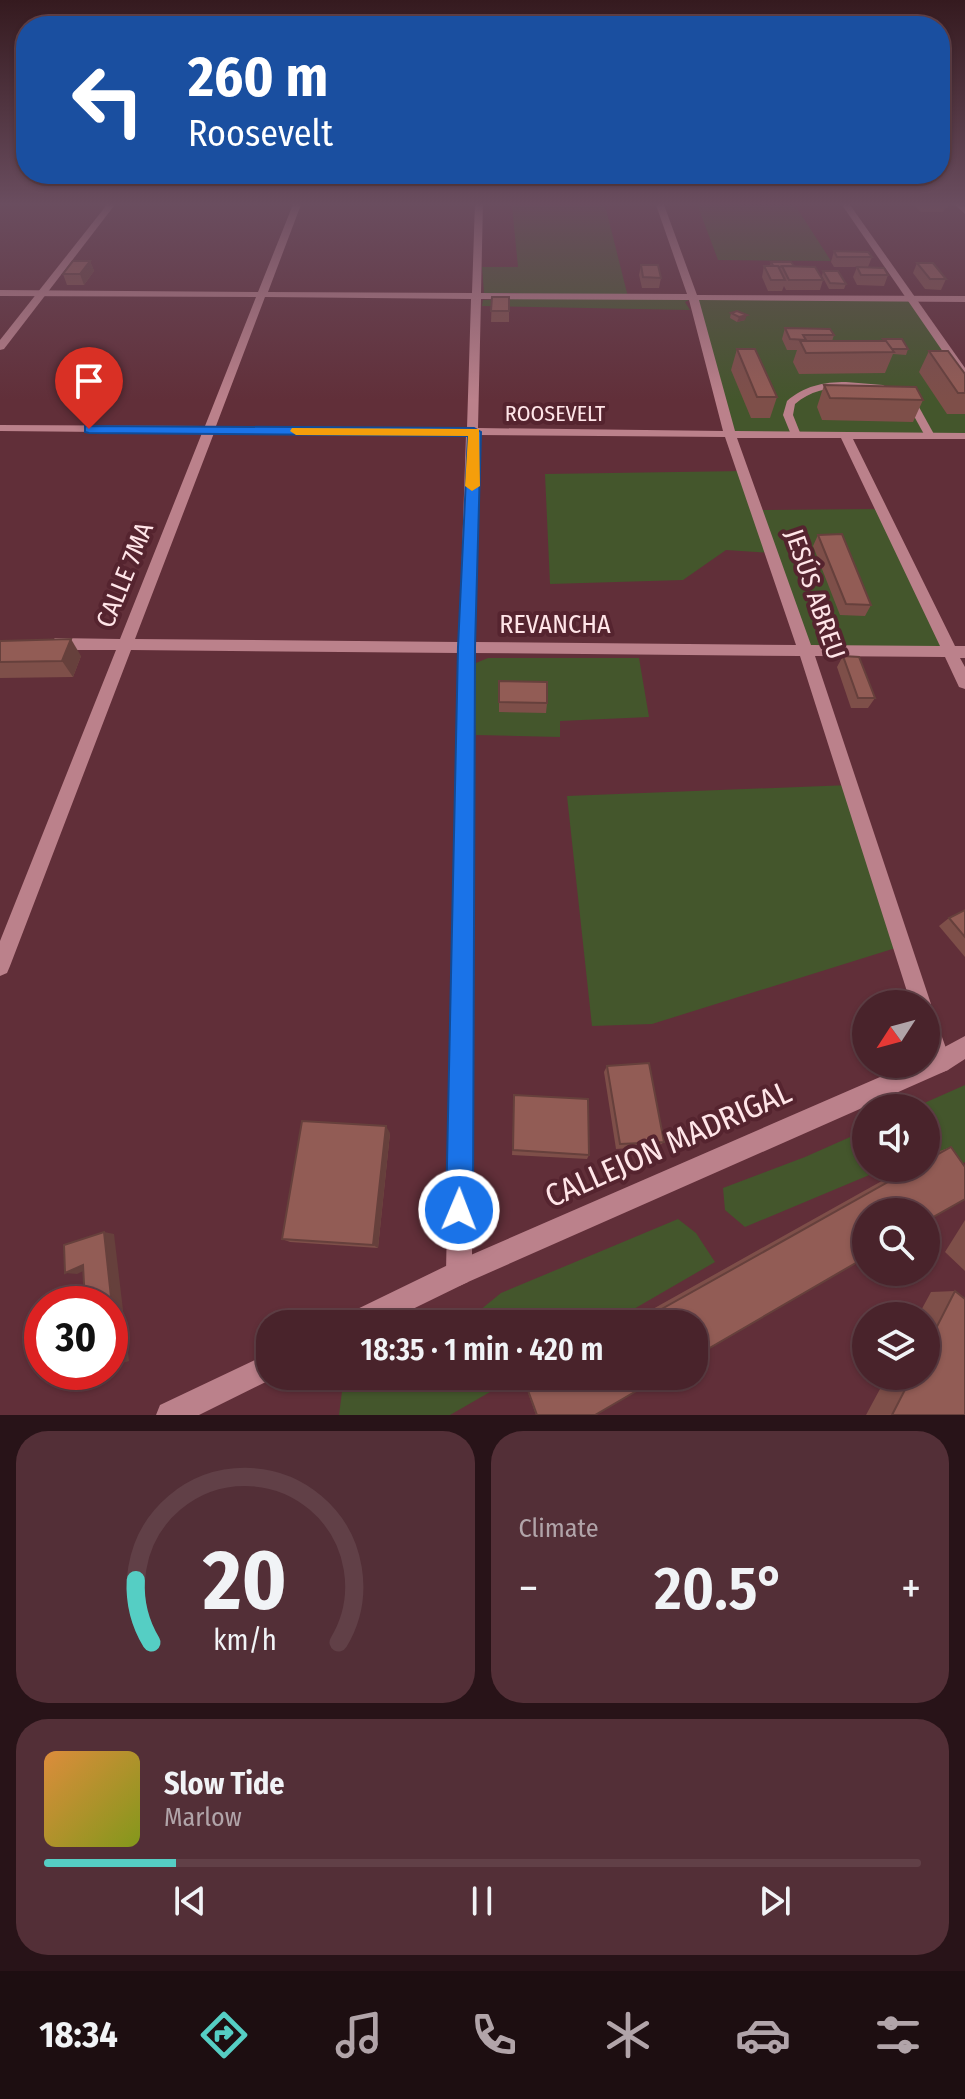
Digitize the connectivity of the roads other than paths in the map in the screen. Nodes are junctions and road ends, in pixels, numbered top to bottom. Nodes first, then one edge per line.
1 (60, 268) edge
2 (272, 268) edge
3 (478, 268) edge
4 (683, 268) edge
5 (888, 268) edge
6 (0, 293) edge
7 (40, 293) junction
8 (262, 295) junction
9 (477, 296) junction
10 (693, 297) junction
11 (908, 298) junction
12 (965, 299) edge
13 (0, 347) edge
14 (965, 376) edge
15 (0, 428) edge
16 (209, 430) junction
17 (474, 432) junction
18 (730, 434) junction
19 (796, 435) junction
20 (845, 435) junction
21 (930, 436) junction
22 (965, 436) edge
23 (46, 643) edge
24 (123, 645) junction
25 (466, 647) junction
26 (805, 649) junction
27 (957, 652) edge
28 (965, 683) edge
29 (0, 966) edge
30 (916, 990) edge
31 (965, 1047) edge
32 (940, 1062) edge
33 (904, 1078) edge
34 (459, 1273) junction
35 (383, 1310) edge
36 (256, 1373) edge
37 (170, 1415) edge

1 - 7 street
2 - 8 street, CALLE 7MA
3 - 9 street
4 - 10 street, JESÚS ABREU
5 - 11 street
6 - 7 street
7 - 8 street
7 - 13 street
8 - 9 street
8 - 16 street, CALLE 7MA
9 - 10 street
9 - 17 street
10 - 11 street
10 - 18 street, JESÚS ABREU
11 - 12 street
11 - 14 street
15 - 16 street, ROOSEVELT
16 - 17 street, ROOSEVELT
16 - 24 street, CALLE 7MA
17 - 18 street, ROOSEVELT
17 - 25 street
18 - 19 street, ROOSEVELT
18 - 26 street, JESÚS ABREU
19 - 20 street, ROOSEVELT
19 - 21 lane
20 - 21 street, ROOSEVELT
20 - 27 street
21 - 22 street, ROOSEVELT
23 - 24 street, REVANCHA
24 - 25 street, REVANCHA
24 - 29 street, CALLE 7MA
25 - 26 street, REVANCHA
25 - 34 street
26 - 27 street, REVANCHA
26 - 30 street, JESÚS ABREU
27 - 28 street
31 - 32 street, CALLEJON MADRIGAL
33 - 34 street, CALLEJON MADRIGAL
34 - 35 street, CALLEJON MADRIGAL
36 - 37 street

